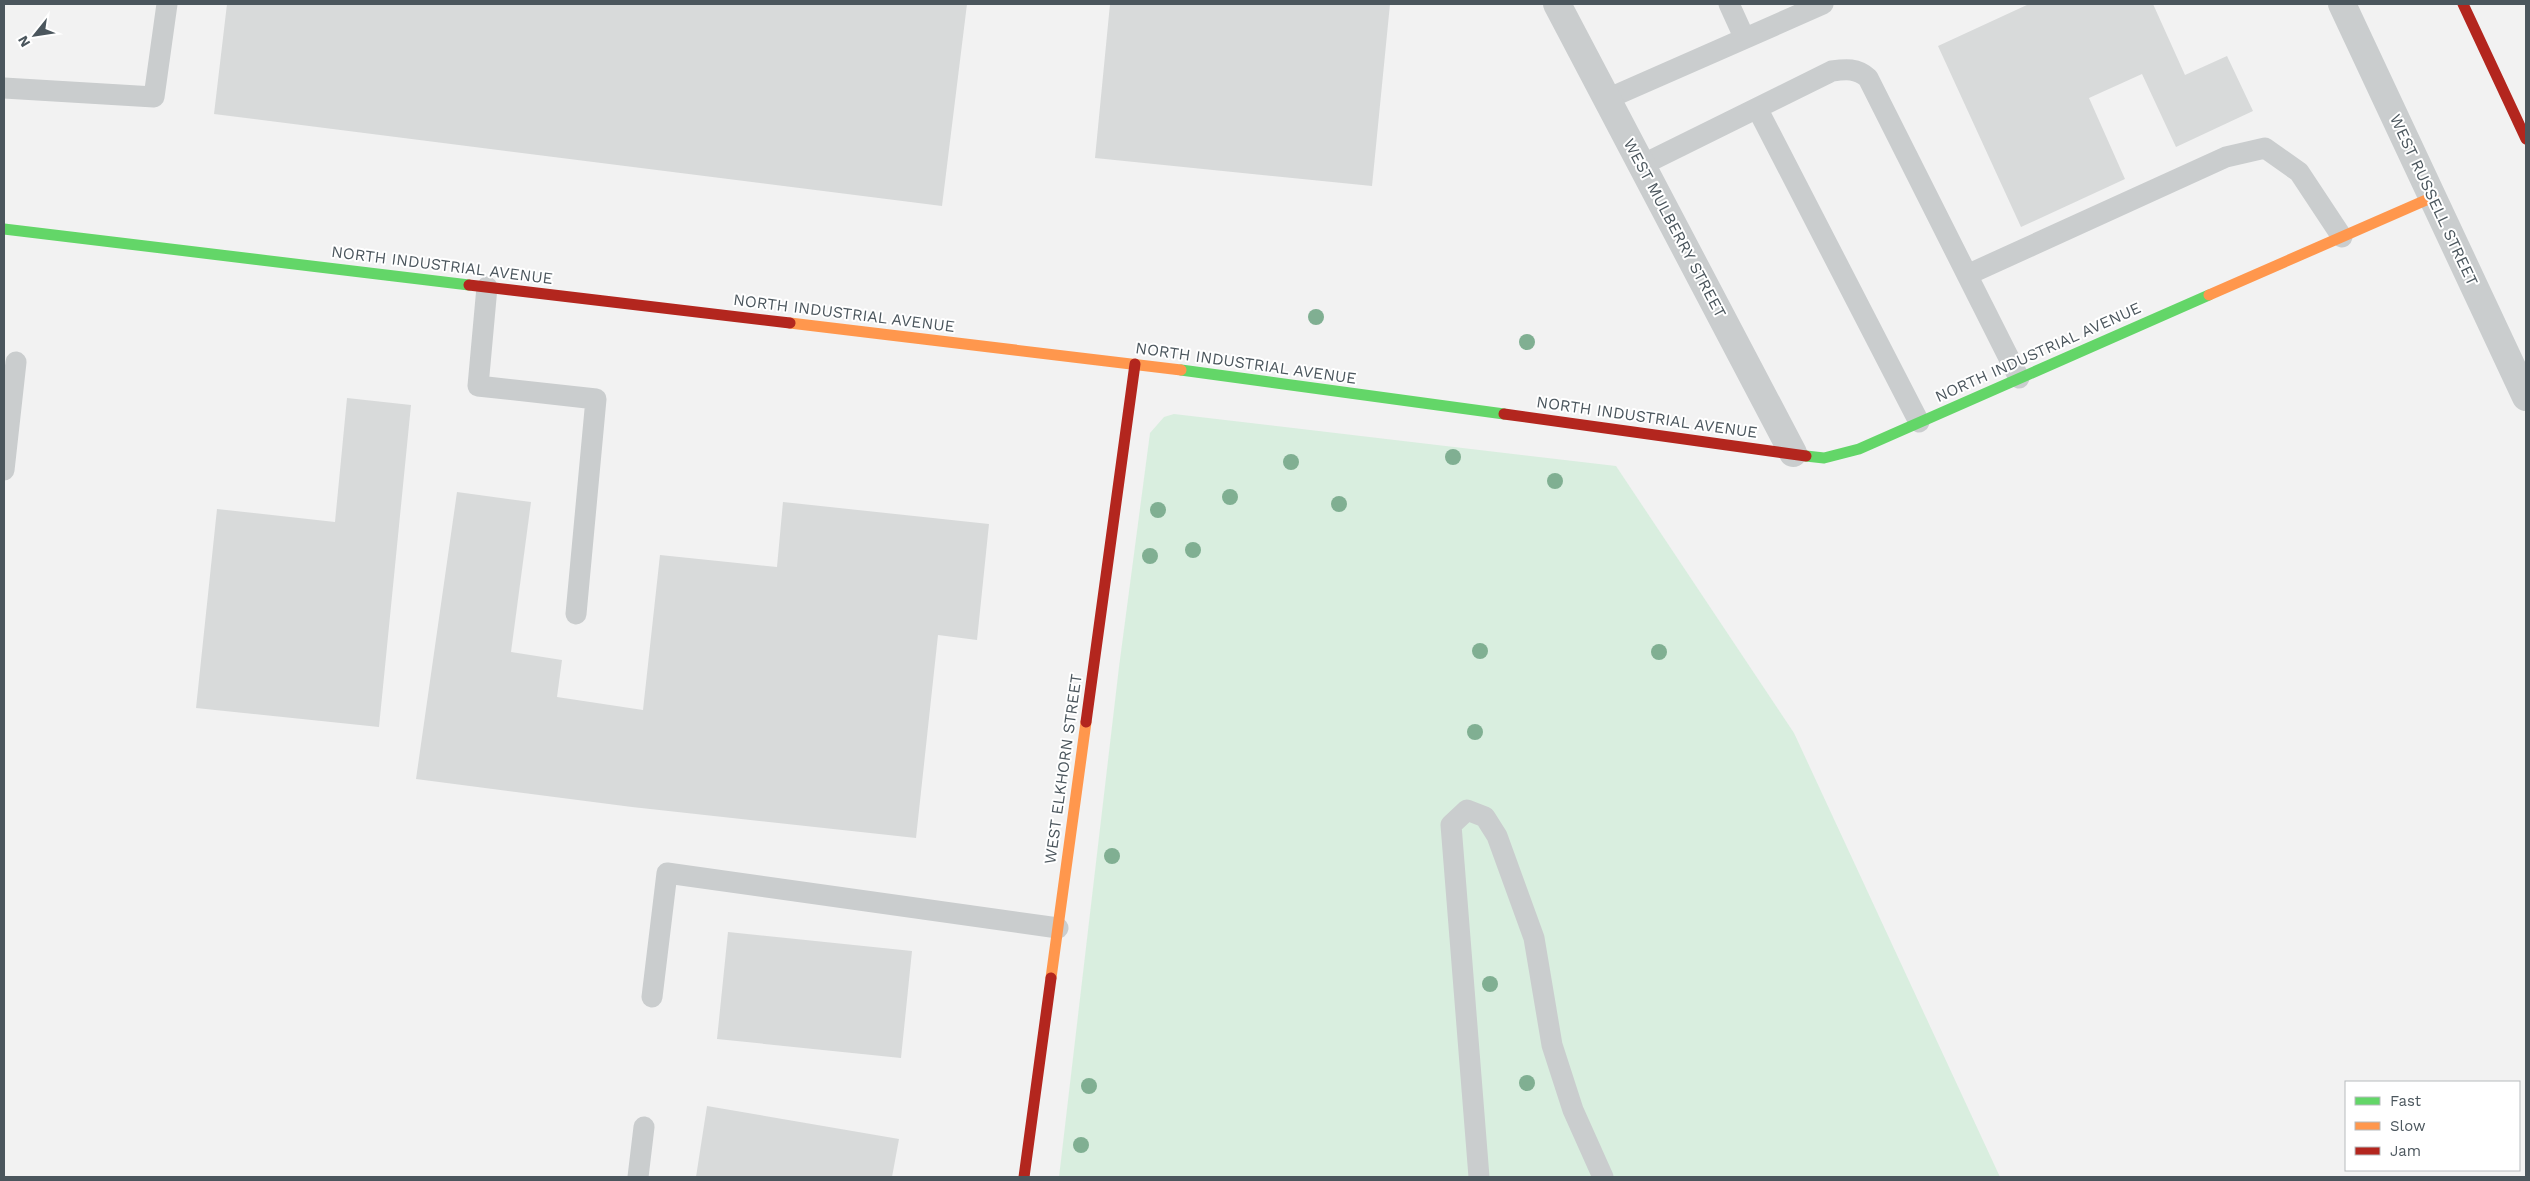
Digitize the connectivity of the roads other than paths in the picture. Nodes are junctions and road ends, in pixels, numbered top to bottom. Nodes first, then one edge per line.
1 (167, 4) edge
2 (1557, 4) edge
3 (1729, 4) edge
4 (1823, 4) edge
5 (2342, 4) edge
6 (2463, 4) edge
7 (1744, 37) junction
8 (4, 88) edge
9 (1607, 99) junction
10 (1757, 108) junction
11 (2526, 139) edge
12 (1642, 165) junction
13 (2433, 197) junction
14 (4, 229) edge
15 (2342, 237) junction
16 (1967, 275) junction
17 (487, 287) junction
18 (16, 362) dead end
19 (1135, 364) junction
20 (2019, 378) junction
21 (2526, 397) edge
22 (1920, 422) junction
23 (1793, 453) junction
24 (4, 470) edge
25 (576, 614) dead end
26 (1058, 928) junction
27 (652, 997) dead end
28 (644, 1127) dead end
29 (638, 1177) edge
30 (1024, 1177) edge
31 (1479, 1177) edge
32 (1603, 1177) edge

1 - 8 lane
2 - 9 street, WEST MULBERRY STREET
3 - 7 lane
4 - 7 lane
5 - 13 street, WEST RUSSELL STREET
6 - 11 main road
7 - 9 lane
9 - 12 street, WEST MULBERRY STREET
10 - 12 lane
10 - 16 lane
10 - 22 lane
12 - 23 street, WEST MULBERRY STREET
13 - 15 main road, NORTH INDUSTRIAL AVENUE
13 - 21 street, WEST RUSSELL STREET
14 - 17 main road, NORTH INDUSTRIAL AVENUE
15 - 16 lane
15 - 20 main road, NORTH INDUSTRIAL AVENUE
16 - 20 lane
17 - 19 main road, NORTH INDUSTRIAL AVENUE
17 - 25 lane
18 - 24 lane
19 - 23 main road, NORTH INDUSTRIAL AVENUE
19 - 26 main road, WEST ELKHORN STREET
20 - 22 main road, NORTH INDUSTRIAL AVENUE
22 - 23 main road, NORTH INDUSTRIAL AVENUE
26 - 27 lane
26 - 30 main road, WEST ELKHORN STREET
28 - 29 lane
31 - 32 lane

